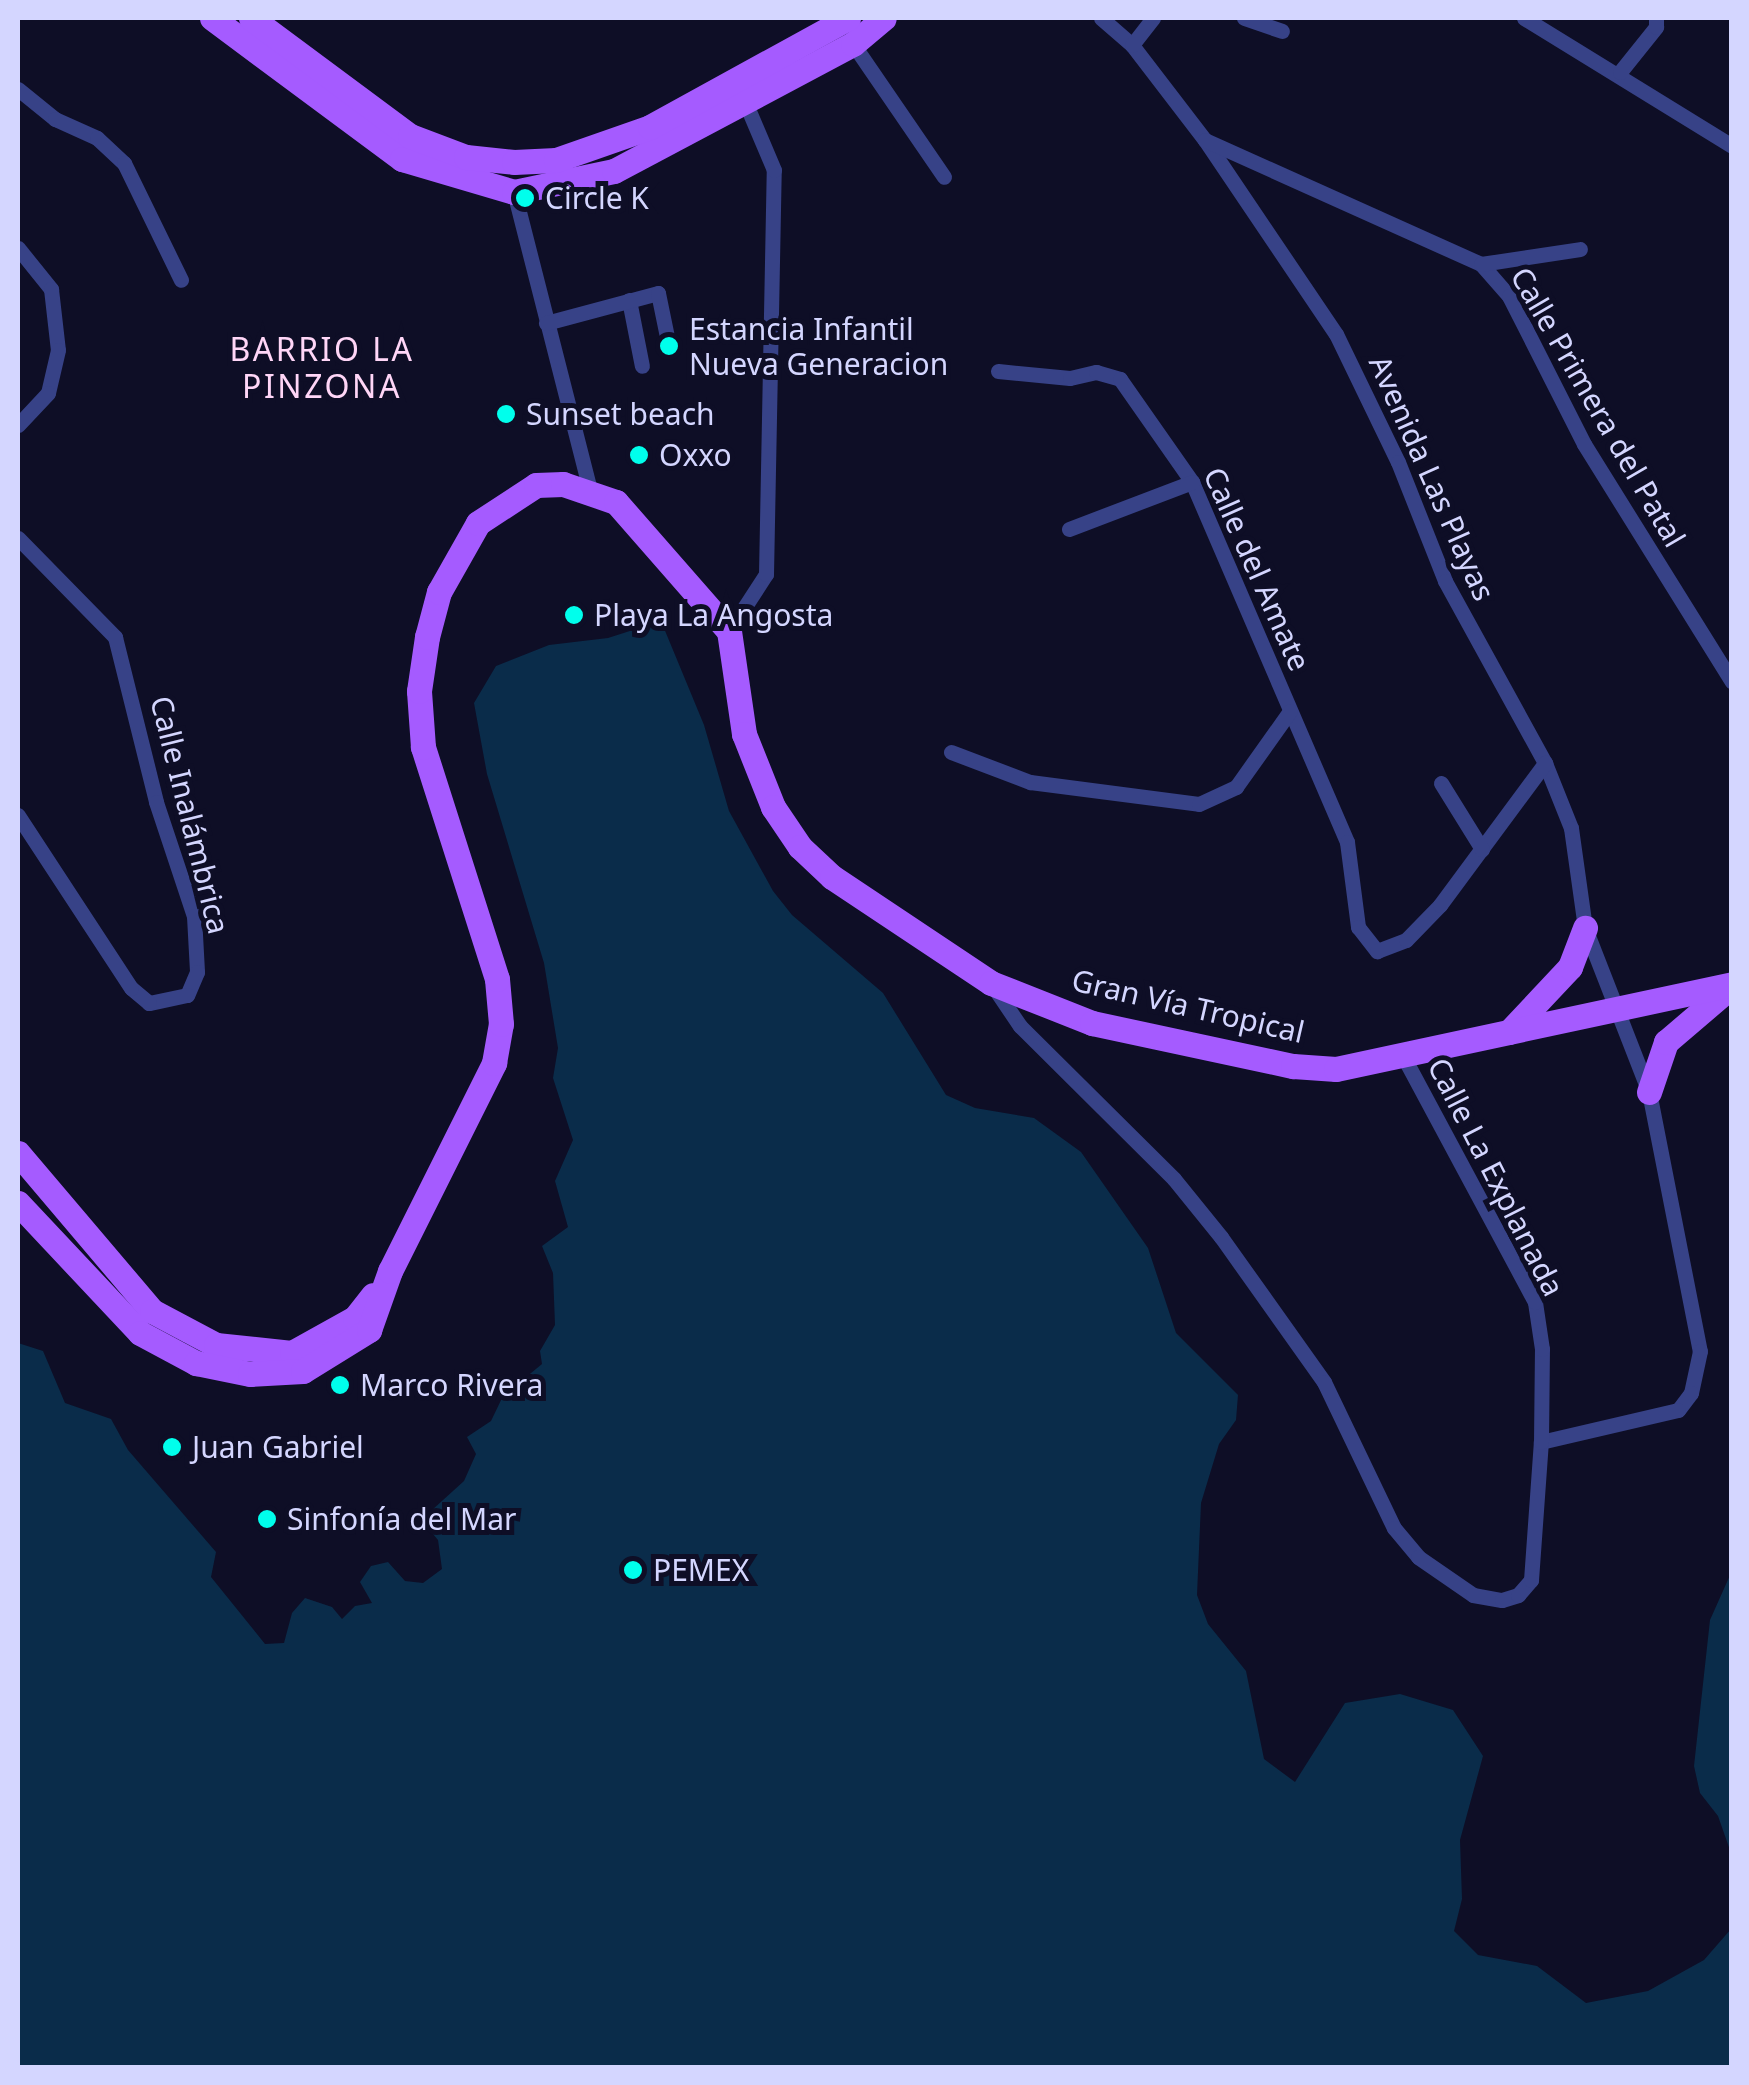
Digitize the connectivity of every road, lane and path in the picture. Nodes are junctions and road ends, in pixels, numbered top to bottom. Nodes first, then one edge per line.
1 (212, 18) edge
2 (251, 18) edge
3 (848, 18) edge
4 (884, 18) edge
5 (1101, 18) edge
6 (1153, 18) edge
7 (1244, 18) edge
8 (1524, 18) edge
9 (1653, 18) edge
10 (1282, 30) dead end
11 (852, 44) junction
12 (1132, 46) junction
13 (1620, 72) junction
14 (18, 89) edge
15 (738, 89) junction
16 (1205, 140) junction
17 (1732, 146) edge
18 (944, 178) dead end
19 (514, 192) junction
20 (18, 248) edge
21 (1580, 248) dead end
22 (1481, 264) junction
23 (181, 280) dead end
24 (629, 300) junction
25 (546, 323) junction
26 (667, 337) dead end
27 (642, 366) dead end
28 (998, 371) dead end
29 (18, 425) edge
30 (1192, 482) junction
31 (590, 491) junction
32 (1069, 529) dead end
33 (18, 538) edge
34 (729, 631) junction
35 (1732, 682) edge
36 (1290, 711) junction
37 (951, 752) dead end
38 (1545, 763) junction
39 (1441, 784) dead end
40 (18, 815) edge
41 (1482, 849) junction
42 (1585, 928) junction
43 (991, 983) junction
44 (1732, 985) edge
45 (1620, 1010) junction
46 (1508, 1032) junction
47 (1403, 1056) junction
48 (1649, 1092) junction
49 (18, 1153) edge
50 (18, 1203) edge
51 (390, 1271) junction
52 (1542, 1442) junction

1 - 19 main road
2 - 15 main road
3 - 15 main road
4 - 11 main road
5 - 12 street, Avenida Las Playas
6 - 12 street
7 - 10 street
8 - 13 street
9 - 13 street
11 - 15 main road
11 - 18 street
12 - 16 street, Avenida Las Playas
13 - 17 street
14 - 23 street
15 - 19 main road
15 - 34 street
16 - 22 street, Calle Primera del Patal
16 - 38 street, Avenida Las Playas
19 - 25 street
20 - 29 street
21 - 22 street
22 - 35 street, Calle Primera del Patal
24 - 25 street
24 - 26 street
24 - 27 street
25 - 31 street
28 - 30 street, Calle del Amate
30 - 32 street
30 - 36 street, Calle del Amate
31 - 34 main road
31 - 51 main road
33 - 40 street, Calle Inalámbrica
34 - 43 main road, Gran Vía Tropical
36 - 37 street, Calle del Amate
36 - 41 street, Calle del Amate
38 - 41 street, Calle del Amate
38 - 42 street, Avenida Las Playas
39 - 41 street
42 - 45 street, Avenida Las Playas
42 - 46 main road
43 - 47 main road, Gran Vía Tropical
43 - 52 street, Calle La Explanada
44 - 45 main road, Gran Vía Tropical
44 - 48 main road
45 - 46 main road, Gran Vía Tropical
45 - 48 street, Avenida Las Playas
46 - 47 main road, Gran Vía Tropical
47 - 52 street, Calle La Explanada
48 - 52 street, Avenida Las Playas
49 - 51 main road
50 - 51 main road

